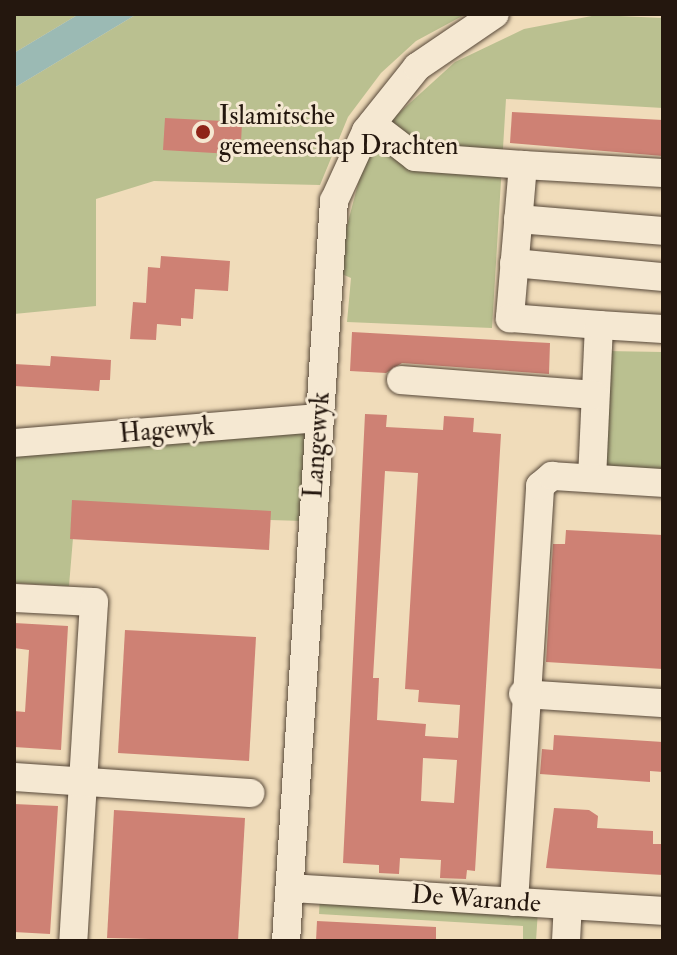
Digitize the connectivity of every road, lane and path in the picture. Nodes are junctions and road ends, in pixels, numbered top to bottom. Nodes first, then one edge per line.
1 (495, 14) edge
2 (372, 124) junction
3 (523, 165) junction
4 (663, 173) edge
5 (518, 219) junction
6 (663, 231) edge
7 (514, 263) junction
8 (663, 277) edge
9 (599, 325) junction
10 (663, 329) edge
11 (401, 380) dead end
12 (594, 395) junction
13 (320, 418) junction
14 (14, 443) edge
15 (592, 478) junction
16 (663, 483) edge
17 (14, 598) edge
18 (523, 694) junction
19 (663, 703) edge
20 (14, 777) edge
21 (83, 782) junction
22 (250, 793) dead end
23 (290, 888) junction
24 (514, 902) junction
25 (568, 906) junction
26 (663, 911) edge
27 (73, 941) edge
28 (286, 941) edge
29 (566, 941) edge

1 - 2 street, Langewyk
2 - 3 street
2 - 13 street, Langewyk
3 - 4 street
3 - 5 street
5 - 6 street
5 - 7 street
7 - 8 street
7 - 9 street
9 - 10 street
9 - 12 street
11 - 12 street
12 - 15 street
13 - 14 street, Hagewyk
13 - 23 street, Langewyk
15 - 16 street
15 - 18 street
17 - 21 street
18 - 19 street
18 - 24 street
20 - 21 street
21 - 22 street
21 - 27 street
23 - 24 street, De Warande
23 - 28 street, Langewyk
24 - 25 street, De Warande
25 - 26 street, De Warande
25 - 29 street

